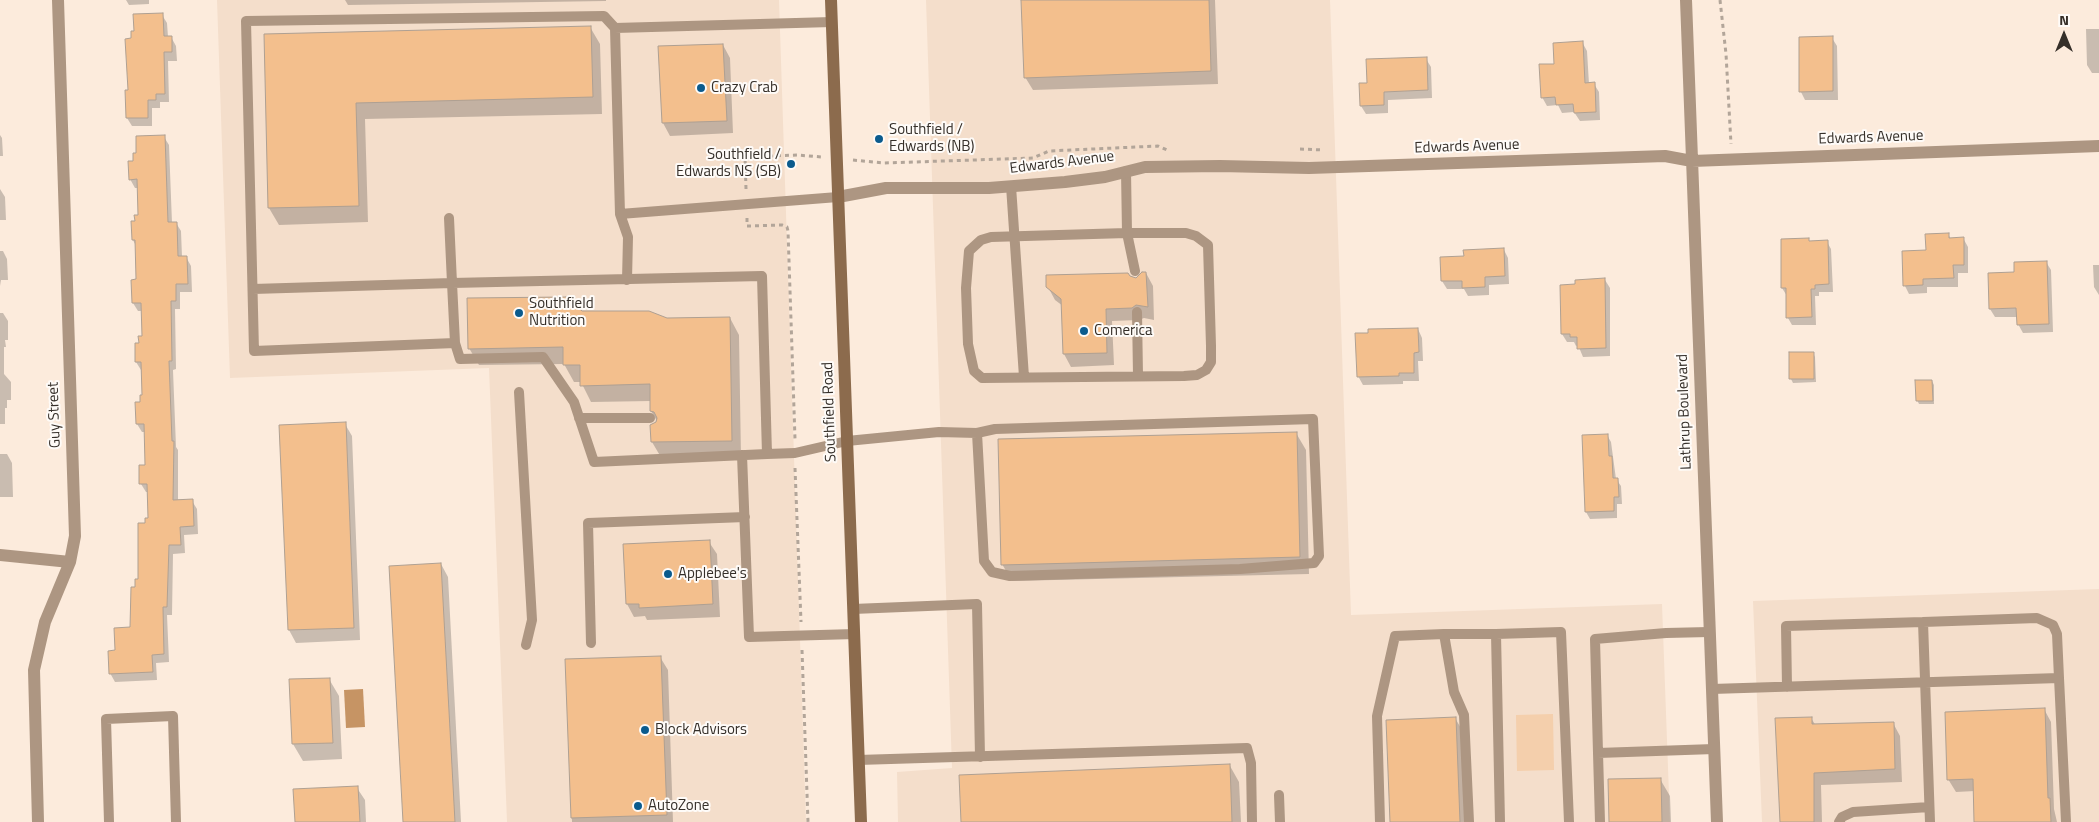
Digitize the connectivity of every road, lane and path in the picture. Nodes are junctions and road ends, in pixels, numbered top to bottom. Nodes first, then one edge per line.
1 (58, 0) edge
2 (831, 0) edge
3 (1686, 0) edge
4 (1720, 0) edge
5 (832, 22) junction
6 (615, 28) junction
7 (2099, 146) edge
8 (1731, 147) dead end
9 (797, 155) dead end
10 (1005, 159) dead end
11 (1692, 160) junction
12 (884, 163) dead end
13 (1126, 172) junction
14 (1011, 186) junction
15 (746, 191) dead end
16 (838, 197) junction
17 (620, 214) junction
18 (449, 218) dead end
19 (747, 223) dead end
20 (1127, 233) junction
21 (1016, 236) junction
22 (1135, 271) dead end
23 (627, 280) junction
24 (452, 283) junction
25 (253, 289) junction
26 (1137, 312) dead end
27 (455, 343) junction
28 (1138, 376) junction
29 (1024, 377) junction
30 (519, 392) dead end
31 (579, 418) junction
32 (650, 418) dead end
33 (977, 433) junction
34 (847, 441) junction
35 (795, 453) junction
36 (768, 454) junction
37 (742, 455) junction
38 (745, 517) junction
39 (0, 555) edge
40 (70, 562) junction
41 (854, 609) junction
42 (800, 615) dead end
43 (1923, 622) junction
44 (1708, 632) junction
45 (854, 634) junction
46 (1444, 634) junction
47 (1496, 634) junction
48 (591, 643) dead end
49 (526, 645) dead end
50 (802, 657) dead end
51 (2059, 678) junction
52 (1925, 683) junction
53 (1788, 687) junction
54 (1712, 689) junction
55 (1714, 748) junction
56 (1598, 753) junction
57 (980, 757) junction
58 (858, 760) junction
59 (1279, 795) dead end
60 (1930, 806) junction
61 (38, 822) edge
62 (109, 822) edge
63 (176, 822) edge
64 (808, 822) edge
65 (861, 822) edge
66 (1252, 822) edge
67 (1280, 822) edge
68 (1380, 822) edge
69 (1469, 822) edge
70 (1500, 822) edge
71 (1569, 822) edge
72 (1600, 822) edge
73 (1717, 822) edge
74 (1839, 822) edge
75 (1930, 822) edge
76 (2066, 822) edge

1 - 40 street, Guy Street
2 - 5 main road, Southfield Road
3 - 11 street, Lathrup Boulevard
4 - 8 path
5 - 6 lane
5 - 16 main road, Southfield Road
6 - 17 lane
6 - 25 lane
7 - 11 street, Edwards Avenue
9 - 15 path
10 - 12 path
11 - 13 street, Edwards Avenue
11 - 44 street, Lathrup Boulevard
13 - 14 street, Edwards Avenue
13 - 20 lane
14 - 16 street, Edwards Avenue
14 - 21 lane
16 - 17 lane
16 - 34 main road, Southfield Road
17 - 23 lane
18 - 24 lane
19 - 35 path
20 - 21 lane
20 - 22 lane
20 - 28 lane
21 - 29 lane
21 - 29 lane
23 - 24 lane
23 - 36 lane
24 - 25 lane
24 - 27 lane
25 - 27 lane
26 - 28 lane
27 - 31 lane
28 - 29 lane
30 - 49 lane
31 - 32 lane
31 - 37 lane
33 - 33 lane
33 - 34 lane
34 - 35 lane
34 - 41 main road, Southfield Road
35 - 36 lane
35 - 42 path
36 - 37 lane
37 - 38 lane
38 - 45 lane
38 - 48 lane
39 - 40 street
40 - 61 street, Guy Street
41 - 45 main road, Southfield Road
41 - 57 lane
43 - 51 lane
43 - 52 lane
43 - 53 lane
44 - 54 street, Lathrup Boulevard
44 - 56 lane
45 - 58 main road, Southfield Road
46 - 47 lane
46 - 68 lane
46 - 69 lane
47 - 70 lane
47 - 71 lane
50 - 64 path
51 - 52 lane
51 - 76 lane
52 - 53 lane
52 - 60 lane
53 - 54 lane
54 - 55 street, Lathrup Boulevard
55 - 56 lane
55 - 73 street, Lathrup Boulevard
56 - 72 lane
57 - 58 lane
57 - 66 lane
58 - 65 main road, Southfield Road
59 - 67 lane
60 - 74 lane
60 - 75 lane
62 - 63 lane

